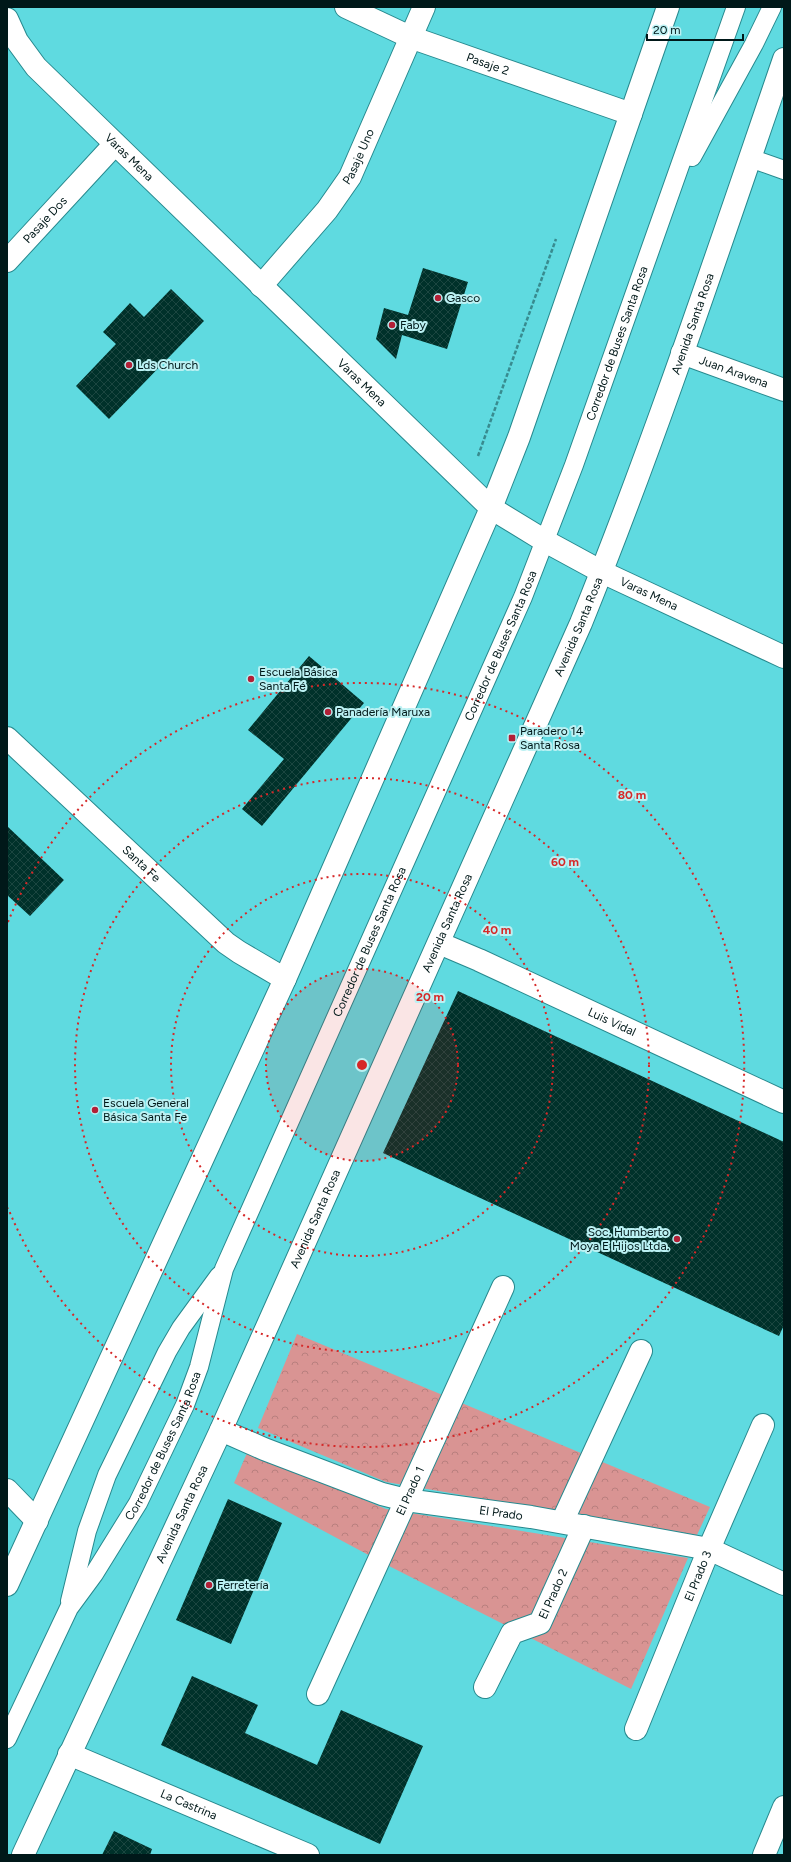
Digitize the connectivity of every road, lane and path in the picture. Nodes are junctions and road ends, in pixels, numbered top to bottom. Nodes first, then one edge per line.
1 (346, 7) edge
2 (424, 7) edge
3 (668, 7) edge
4 (736, 7) edge
5 (772, 7) edge
6 (7, 19) edge
7 (410, 37) junction
8 (784, 59) edge
9 (631, 114) junction
10 (115, 144) junction
11 (750, 158) junction
12 (784, 170) edge
13 (666, 205) junction
14 (7, 261) edge
15 (261, 286) junction
16 (682, 353) junction
17 (784, 390) edge
18 (491, 508) junction
19 (546, 541) junction
20 (602, 572) junction
21 (784, 657) edge
22 (7, 738) edge
23 (439, 943) junction
24 (285, 979) junction
25 (784, 1101) edge
26 (224, 1269) junction
27 (503, 1288) dead end
28 (641, 1350) dead end
29 (763, 1425) dead end
30 (221, 1430) junction
31 (7, 1490) edge
32 (406, 1500) junction
33 (37, 1521) junction
34 (562, 1522) junction
35 (584, 1526) junction
36 (709, 1549) junction
37 (784, 1584) edge
38 (7, 1585) edge
39 (68, 1608) junction
40 (485, 1687) dead end
41 (318, 1694) dead end
42 (636, 1729) dead end
43 (7, 1739) edge
44 (69, 1754) junction
45 (784, 1807) edge
46 (23, 1855) edge
47 (308, 1855) edge
48 (764, 1855) edge

1 - 7 street, Pasaje 2
2 - 7 street, Pasaje Uno
3 - 9 street
4 - 13 lane, Corredor de Buses Santa Rosa
5 - 13 lane
6 - 10 street, Varas Mena
7 - 9 street, Pasaje 2
7 - 15 street, Pasaje Uno
8 - 11 street, Avenida Santa Rosa
9 - 18 street
10 - 14 street, Pasaje Dos
10 - 15 street, Varas Mena
11 - 12 lane
11 - 16 street, Avenida Santa Rosa
13 - 19 lane, Corredor de Buses Santa Rosa
15 - 18 street, Varas Mena
16 - 17 street, Juan Aravena
16 - 20 street, Avenida Santa Rosa
18 - 19 street, Varas Mena
18 - 24 street
19 - 20 street, Varas Mena
19 - 26 lane, Corredor de Buses Santa Rosa
20 - 21 street, Varas Mena
20 - 23 street, Avenida Santa Rosa
22 - 24 street, Santa Fe
23 - 25 street, Luis Vidal
23 - 30 street, Avenida Santa Rosa
24 - 33 street
26 - 39 lane, Corredor de Buses Santa Rosa
26 - 39 lane, Corredor de Buses Santa Rosa
27 - 32 street, El Prado 1
28 - 34 street
29 - 36 street, El Prado 3
30 - 32 street, El Prado
30 - 44 street, Avenida Santa Rosa
31 - 33 street
32 - 34 street, El Prado
32 - 41 street, El Prado 1
33 - 38 street
34 - 35 street, El Prado
35 - 36 street, El Prado
35 - 40 street, El Prado 2
36 - 37 street, El Prado
36 - 42 street, El Prado 3
39 - 43 lane, Corredor de Buses Santa Rosa
44 - 46 street, Avenida Santa Rosa
44 - 47 street, La Castrina
45 - 48 street

